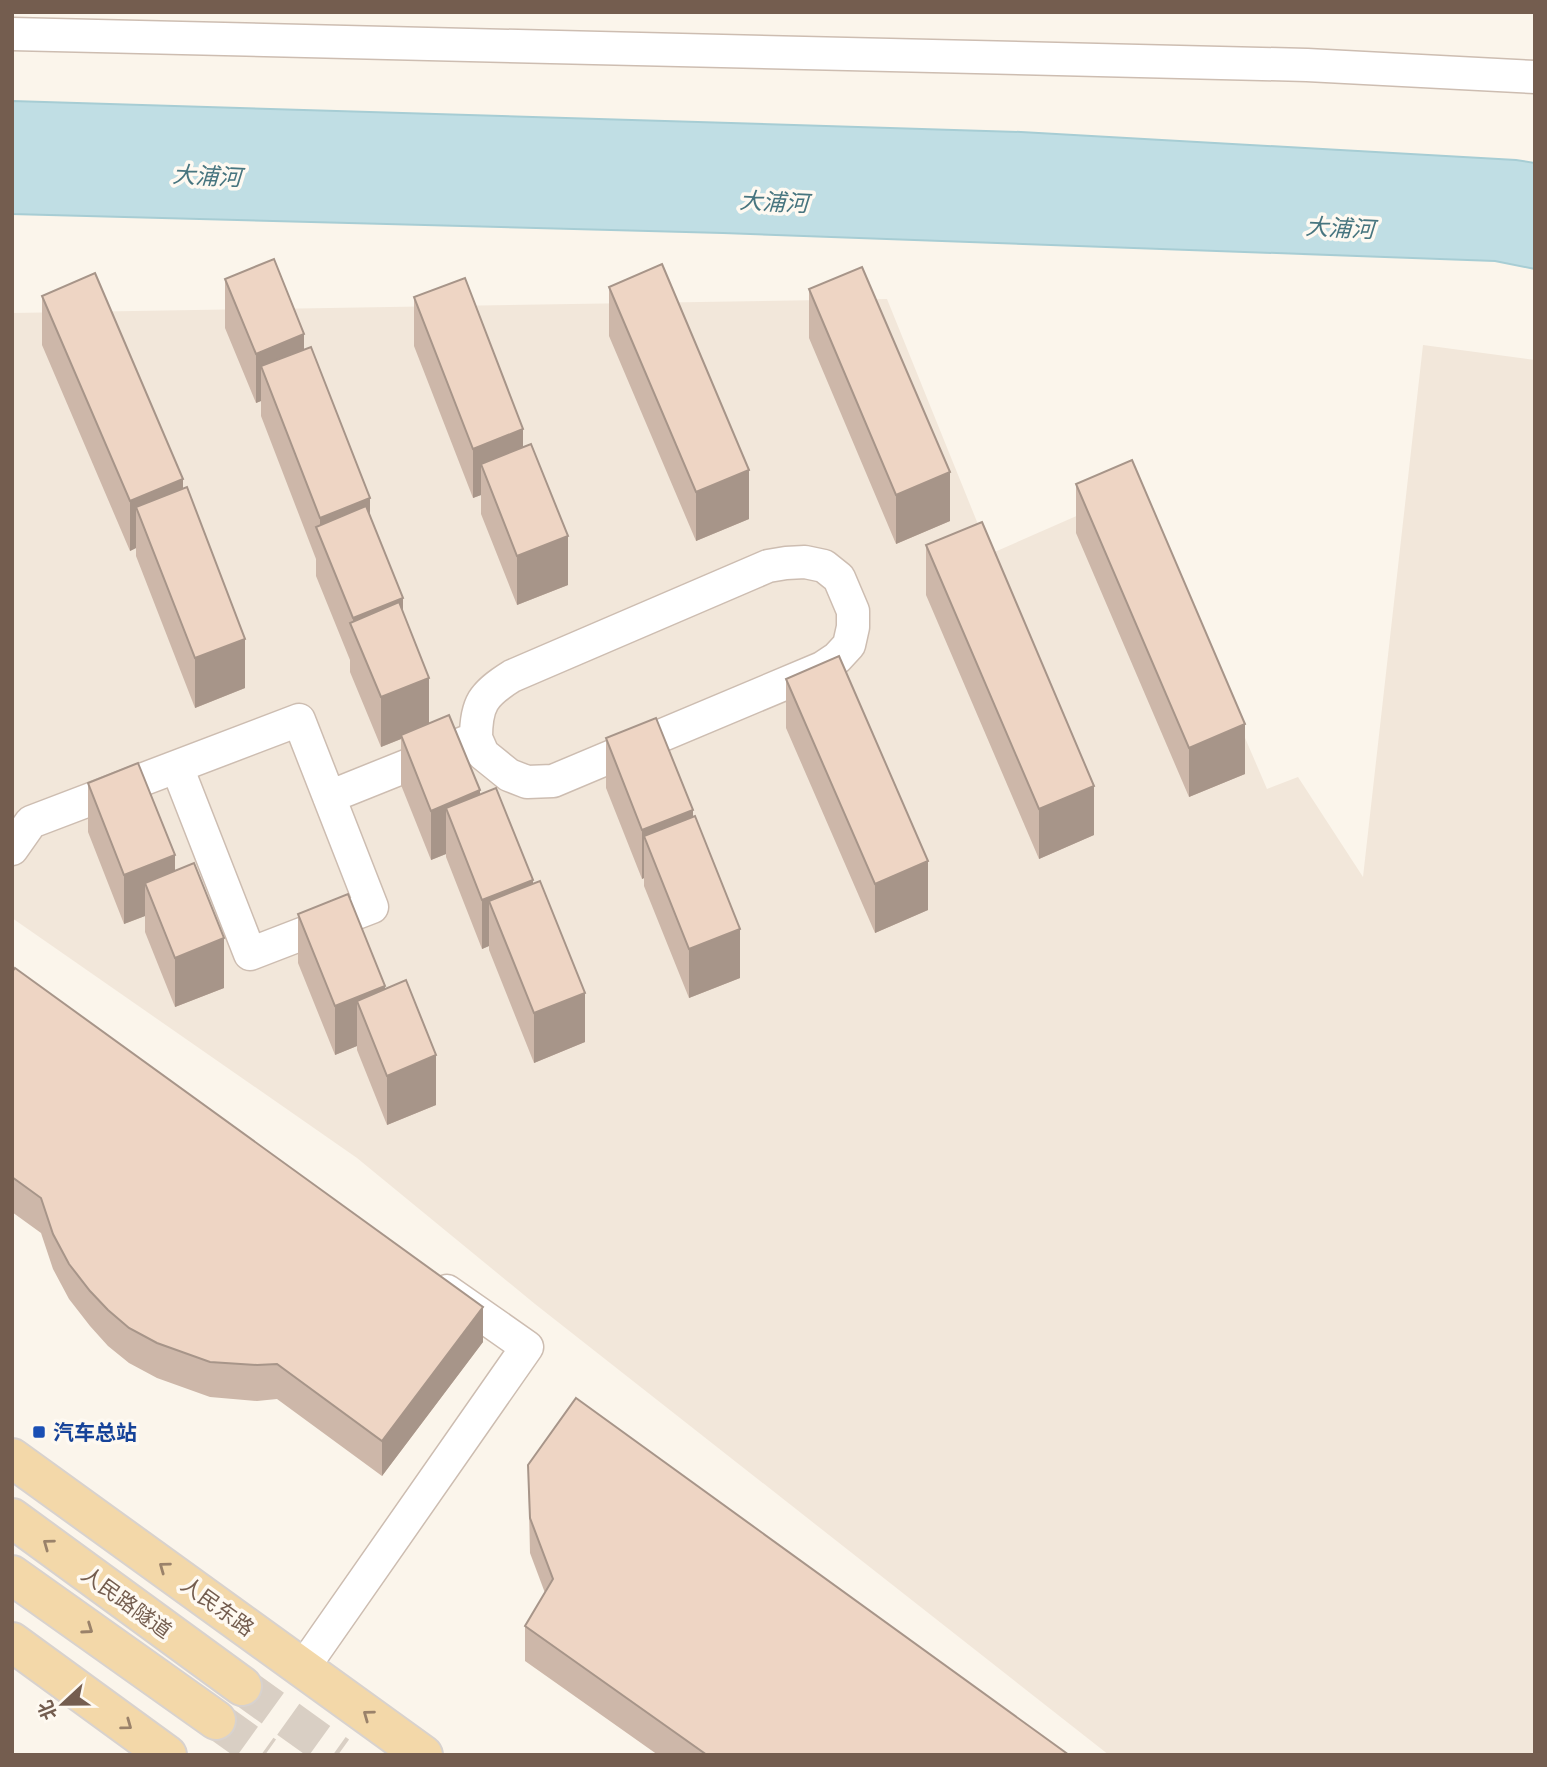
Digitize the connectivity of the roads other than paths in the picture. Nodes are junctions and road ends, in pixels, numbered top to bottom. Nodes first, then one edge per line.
1 (12, 34) edge
2 (1535, 77) edge
3 (476, 738) junction
4 (177, 767) junction
5 (329, 797) junction
6 (12, 849) edge
7 (424, 1274) edge
8 (12, 1458) edge
9 (12, 1518) edge
10 (12, 1575) edge
11 (12, 1642) edge
12 (303, 1668) junction
13 (242, 1686) tunnel mouth
14 (216, 1720) tunnel mouth
15 (167, 1755) edge
16 (423, 1755) edge

1 - 2 street
3 - 3 street
3 - 5 street
4 - 5 street
4 - 5 street
4 - 6 street
7 - 12 street
12 -> 8 main road, 人民东路
13 -> 9 main road, 人民路隧道
10 -> 14 main road, 人民路隧道
11 -> 15 main road
16 -> 12 main road, 人民东路

